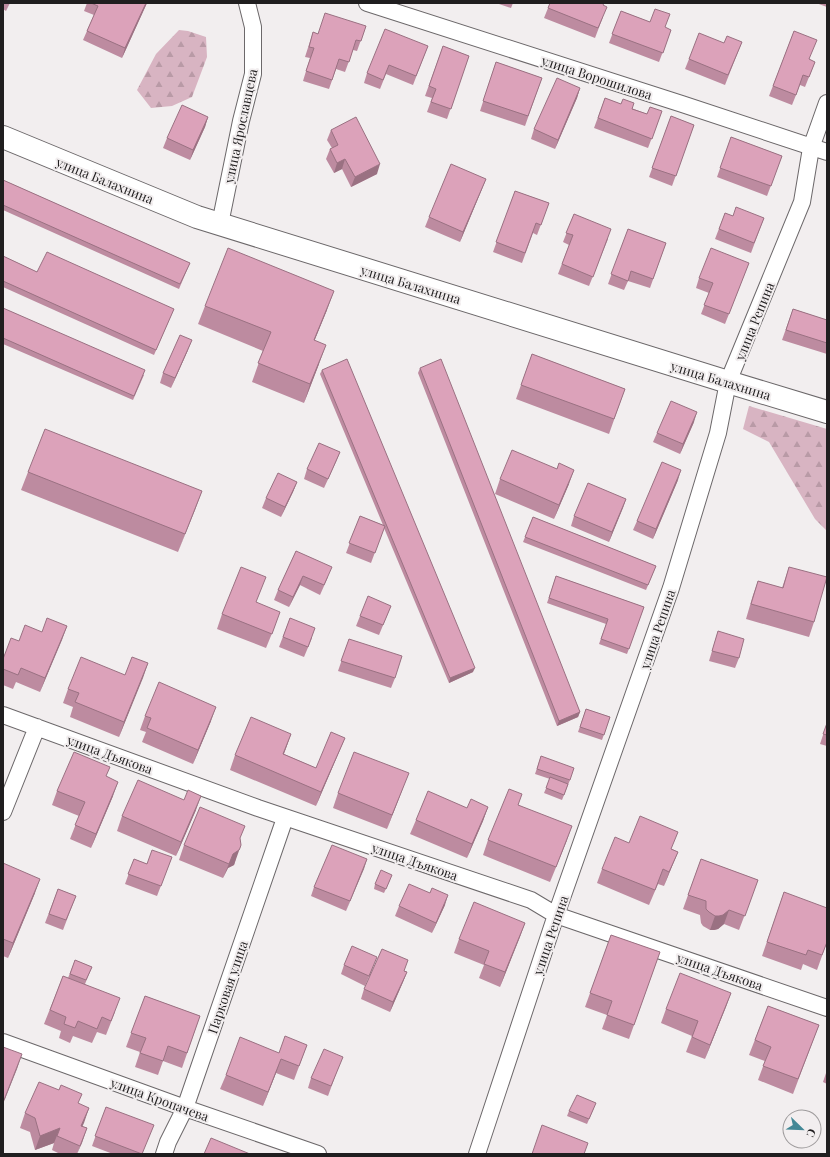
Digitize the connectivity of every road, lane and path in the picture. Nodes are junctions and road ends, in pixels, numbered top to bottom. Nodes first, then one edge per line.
1 (247, 3) edge
2 (367, 3) edge
3 (827, 103) edge
4 (3, 137) edge
5 (811, 148) junction
6 (827, 152) edge
7 (220, 224) junction
8 (728, 382) junction
9 (827, 412) edge
10 (3, 715) edge
11 (37, 727) junction
12 (3, 812) edge
13 (286, 818) junction
14 (556, 915) junction
15 (827, 1008) edge
16 (3, 1042) edge
17 (185, 1108) junction
18 (164, 1154) edge
19 (318, 1154) edge
20 (477, 1154) edge

1 - 7 street, улица Ярославцева
2 - 5 street, улица Ворошилова
3 - 5 street, улица Репина
4 - 7 street, улица Балахнина
5 - 6 street, улица Ворошилова
5 - 8 street, улица Репина
7 - 8 street, улица Балахнина
8 - 9 street, улица Балахнина
8 - 14 street, улица Репина
10 - 11 street, улица Дъякова
11 - 12 street
11 - 13 street, улица Дъякова
13 - 14 street, улица Дъякова
13 - 17 street, Парковая улица
14 - 15 street, улица Дъякова
14 - 20 street, улица Репина
16 - 17 street, улица Кропачева
17 - 18 street, Парковая улица
17 - 19 street, улица Кропачева

